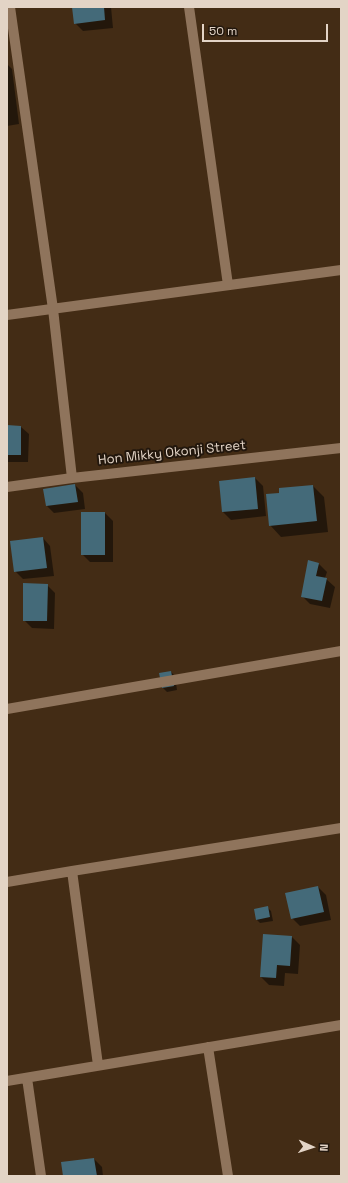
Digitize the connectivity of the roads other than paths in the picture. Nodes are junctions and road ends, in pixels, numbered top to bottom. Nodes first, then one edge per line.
1 (10, 7) edge
2 (189, 7) edge
3 (341, 270) edge
4 (228, 285) junction
5 (53, 309) junction
6 (7, 315) edge
7 (341, 448) edge
8 (72, 478) junction
9 (7, 487) edge
10 (341, 651) edge
11 (7, 709) edge
12 (341, 828) edge
13 (72, 870) junction
14 (7, 882) edge
15 (341, 1025) edge
16 (208, 1047) junction
17 (98, 1065) junction
18 (27, 1078) junction
19 (7, 1081) edge
20 (41, 1176) edge
21 (228, 1176) edge

1 - 5 street
2 - 4 street
3 - 4 street
4 - 5 street
5 - 6 street
5 - 8 street
7 - 8 street, Hon Mikky Okonji Street
8 - 9 street, Hon Mikky Okonji Street
10 - 11 street
12 - 13 street
13 - 14 street
13 - 17 street
15 - 16 street
16 - 17 street
16 - 21 street
17 - 18 street
18 - 19 street
18 - 20 street

